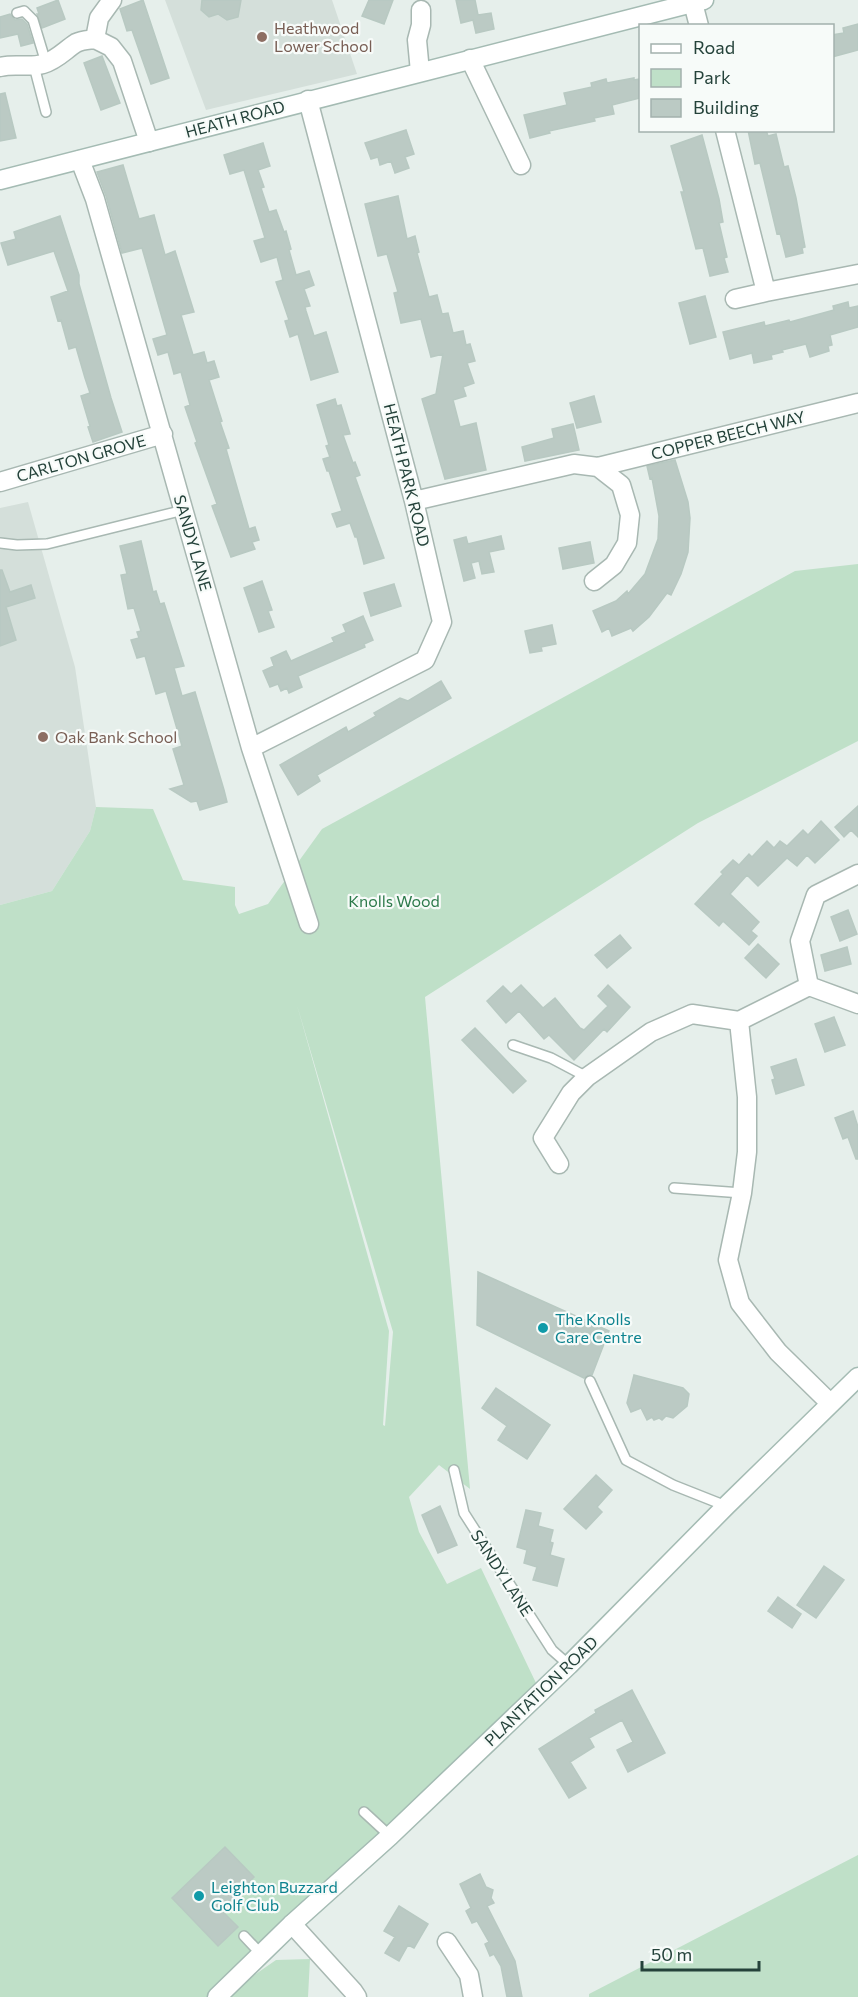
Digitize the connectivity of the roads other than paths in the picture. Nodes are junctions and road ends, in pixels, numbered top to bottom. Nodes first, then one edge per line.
1 (112, 0) edge
2 (699, 1) edge
3 (421, 10) dead end
4 (16, 13) dead end
5 (699, 24) edge
6 (95, 39) junction
7 (470, 59) junction
8 (40, 64) junction
9 (0, 67) edge
10 (420, 72) junction
11 (308, 100) junction
12 (46, 112) dead end
13 (726, 132) edge
14 (148, 142) junction
15 (80, 160) junction
16 (521, 165) dead end
17 (0, 180) edge
18 (858, 274) edge
19 (766, 292) junction
20 (735, 299) dead end
21 (858, 403) edge
22 (163, 434) junction
23 (598, 466) junction
24 (0, 482) edge
25 (414, 501) junction
26 (183, 510) junction
27 (0, 543) edge
28 (594, 581) dead end
29 (251, 748) junction
30 (858, 874) edge
31 (309, 924) dead end
32 (809, 986) junction
33 (858, 1004) edge
34 (739, 1021) junction
35 (513, 1045) dead end
36 (587, 1077) junction
37 (559, 1164) dead end
38 (674, 1188) dead end
39 (742, 1193) junction
40 (858, 1377) edge
41 (590, 1381) dead end
42 (830, 1403) junction
43 (454, 1470) dead end
44 (726, 1506) junction
45 (569, 1665) junction
46 (364, 1812) dead end
47 (390, 1836) junction
48 (292, 1924) junction
49 (244, 1936) dead end
50 (447, 1942) dead end
51 (261, 1954) junction
52 (217, 1997) edge
53 (357, 1997) edge
54 (473, 1997) edge

1 - 6 street
2 - 5 street
2 - 7 street, HEATH ROAD
3 - 10 street
4 - 8 lane
6 - 8 street
6 - 14 street
7 - 10 street, HEATH ROAD
7 - 16 street
8 - 9 street
8 - 12 lane
10 - 11 street, HEATH ROAD
11 - 14 street, HEATH ROAD
11 - 25 street, HEATH PARK ROAD
13 - 19 street
14 - 15 street, HEATH ROAD
15 - 17 street, HEATH ROAD
15 - 22 street, SANDY LANE
18 - 19 street
19 - 20 street
21 - 23 street, COPPER BEECH WAY
22 - 24 street, CARLTON GROVE
22 - 26 street, SANDY LANE
23 - 25 street, COPPER BEECH WAY
23 - 28 street
25 - 29 street, HEATH PARK ROAD
26 - 27 lane
26 - 29 street, SANDY LANE
29 - 31 street, SANDY LANE
30 - 32 street
32 - 33 street
32 - 34 street
34 - 36 street
34 - 39 street
35 - 36 lane
36 - 37 street
38 - 39 lane
39 - 42 street
40 - 42 street, PLANTATION ROAD
41 - 44 lane
42 - 44 street, PLANTATION ROAD
43 - 45 lane, SANDY LANE
44 - 45 street, PLANTATION ROAD
45 - 47 street, PLANTATION ROAD
46 - 47 lane
47 - 48 street, PLANTATION ROAD
48 - 51 street, PLANTATION ROAD
48 - 53 street
49 - 51 lane
50 - 54 street
51 - 52 street, PLANTATION ROAD

